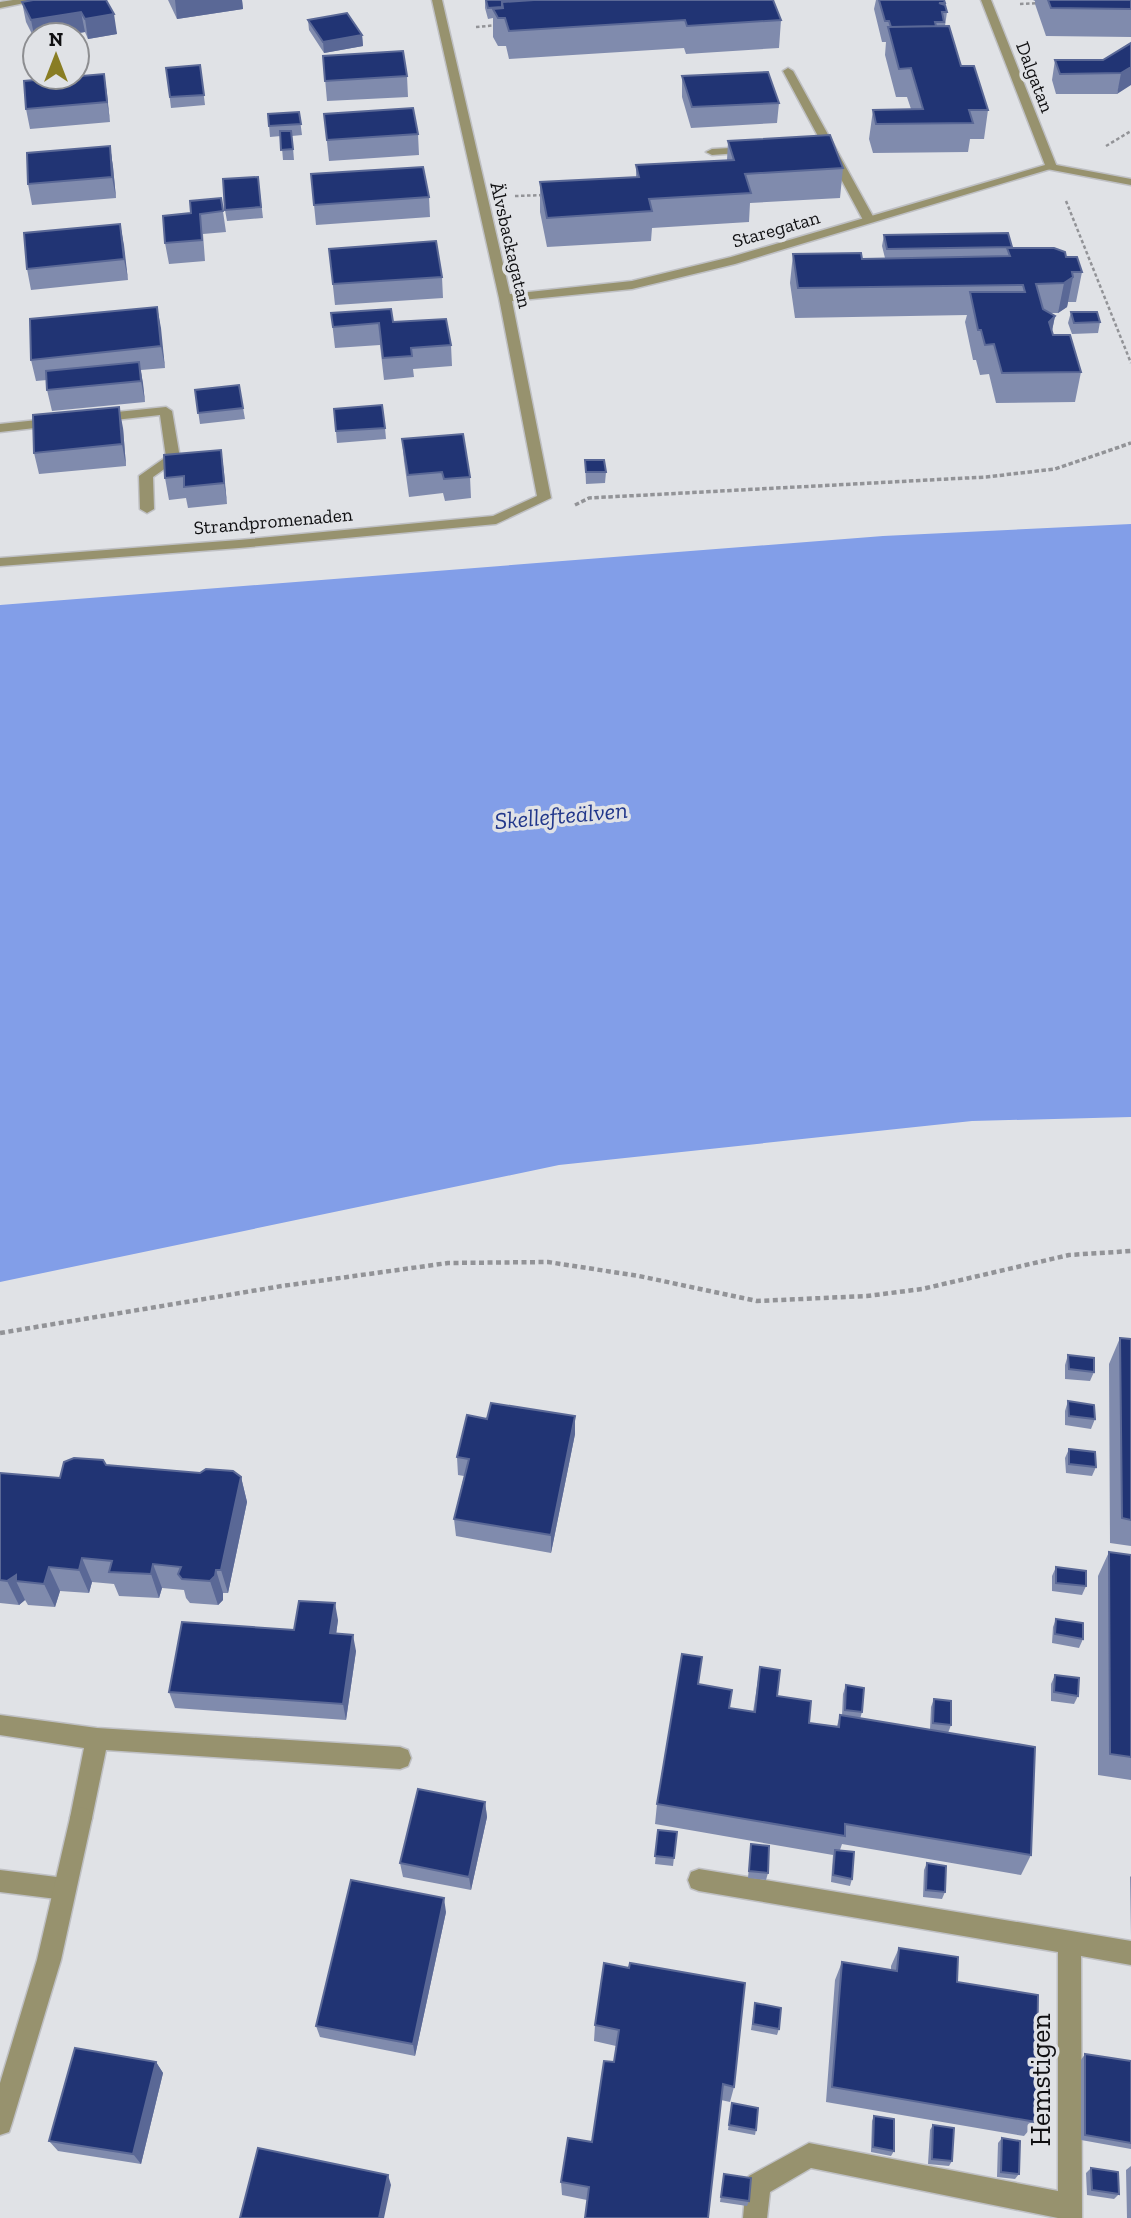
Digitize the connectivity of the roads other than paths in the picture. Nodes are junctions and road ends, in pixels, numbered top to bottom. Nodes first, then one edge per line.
1 (34, 0) edge
2 (437, 0) edge
3 (987, 2) edge
4 (0, 5) edge
5 (788, 71) dead end
6 (829, 145) junction
7 (816, 146) edge
8 (764, 149) edge
9 (712, 152) dead end
10 (1051, 167) junction
11 (1131, 182) edge
12 (869, 220) junction
13 (506, 298) junction
14 (0, 428) edge
15 (544, 498) joint
16 (147, 509) dead end
17 (0, 562) edge
18 (0, 1725) edge
19 (97, 1739) junction
20 (400, 1758) dead end
21 (699, 1880) dead end
22 (0, 1881) edge
23 (65, 1889) junction
24 (1069, 1942) junction
25 (1131, 1953) edge
26 (0, 2123) edge
27 (1070, 2212) edge
28 (755, 2218) edge

1 - 4 street
2 - 13 street, Älvsbackagatan
3 - 10 street, Dalgatan
5 - 6 street
6 - 7 street
6 - 12 street
8 - 9 street
10 - 11 street
10 - 12 street, Staregatan
12 - 13 street, Staregatan
13 - 15 street, Älvsbackagatan
14 - 16 street
15 - 17 street, Strandpromenaden
18 - 19 street
19 - 20 street
19 - 23 street
21 - 24 street
22 - 23 street
23 - 26 street
24 - 25 street
24 - 27 street, Hemstigen
27 - 28 street

